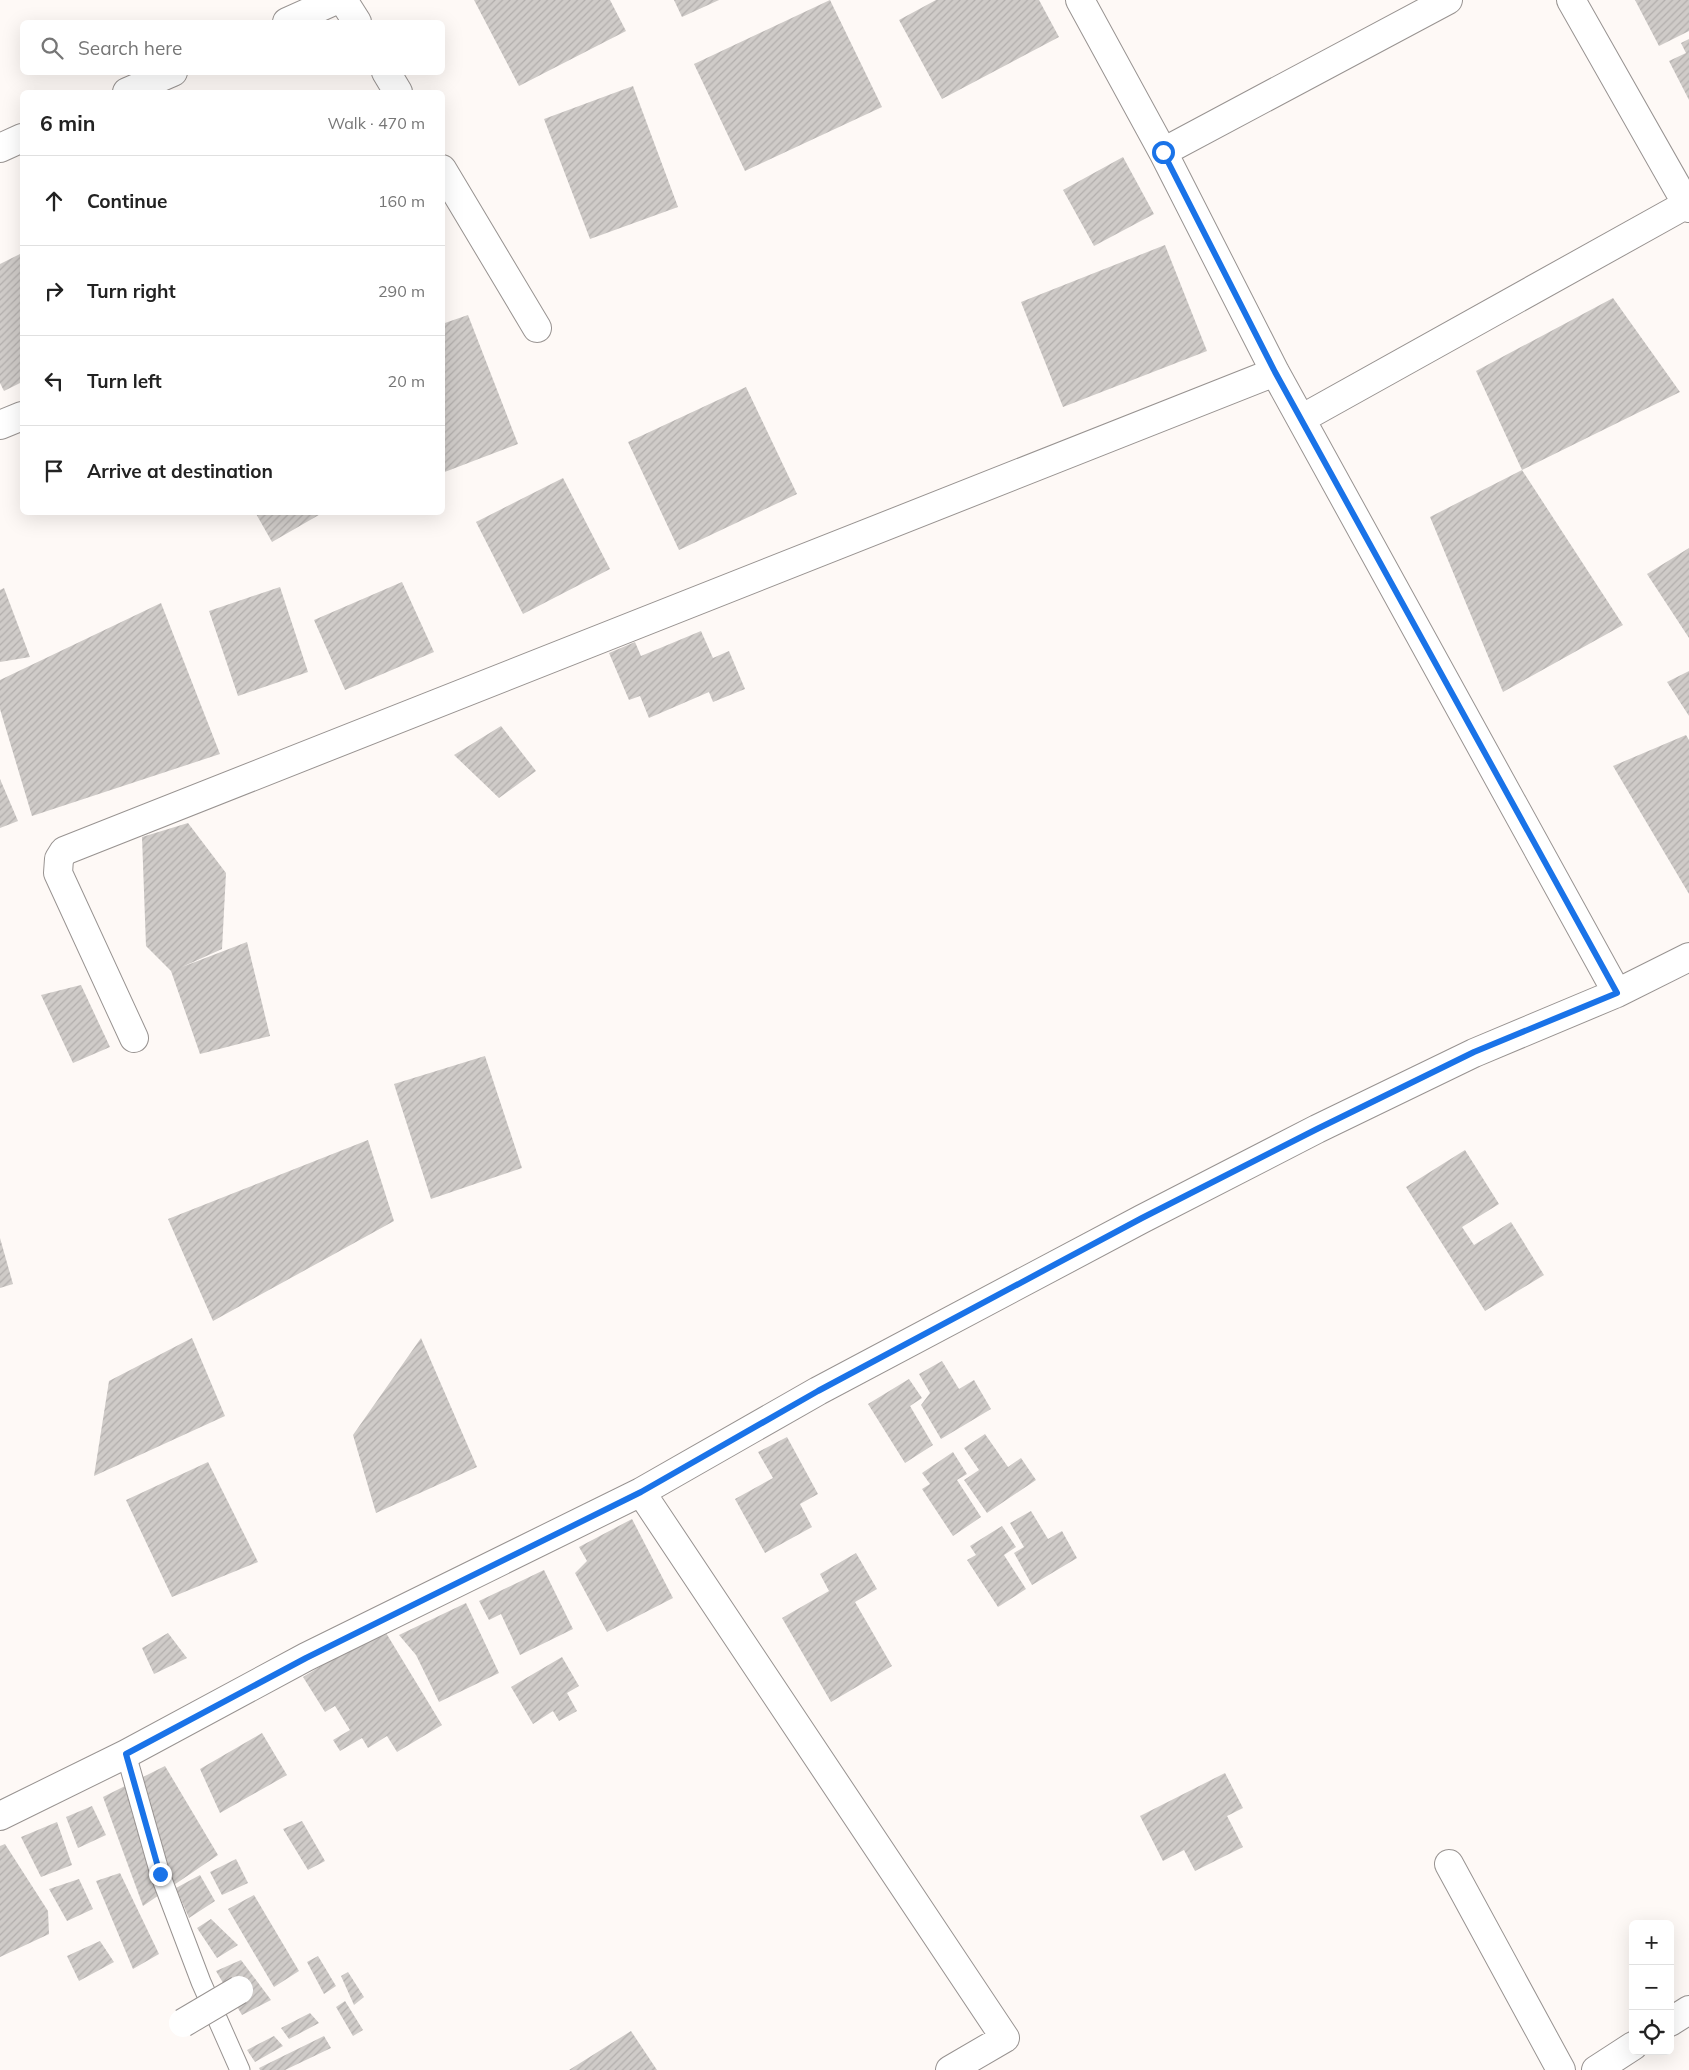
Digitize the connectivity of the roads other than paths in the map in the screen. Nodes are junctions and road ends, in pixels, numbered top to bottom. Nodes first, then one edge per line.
1 (336, 0) edge
2 (344, 0) edge
3 (1080, 0) edge
4 (1448, 0) edge
5 (1570, 0) edge
6 (291, 20) edge
7 (356, 20) edge
8 (167, 75) edge
9 (388, 75) edge
10 (137, 90) edge
11 (397, 90) edge
12 (20, 139) edge
13 (0, 148) edge
14 (1163, 152) junction
15 (445, 173) edge
16 (1688, 206) edge
17 (537, 328) dead end
18 (1275, 372) junction
19 (20, 417) edge
20 (1301, 419) junction
21 (0, 425) edge
22 (1689, 957) edge
23 (1617, 993) junction
24 (134, 1038) dead end
25 (641, 1492) junction
26 (126, 1754) junction
27 (0, 1816) edge
28 (1449, 1864) dead end
29 (239, 1990) dead end
30 (1689, 2010) edge
31 (1674, 2019) edge
32 (183, 2023) dead end
33 (1629, 2049) edge
34 (240, 2070) edge
35 (950, 2070) edge
36 (1561, 2070) edge
37 (1596, 2070) edge

1 - 6 street
2 - 7 street
3 - 14 street
4 - 14 street
5 - 16 street
8 - 10 street
9 - 11 street
12 - 13 street
14 - 18 street
15 - 17 street
16 - 20 street
18 - 20 street
18 - 24 street
19 - 21 street
20 - 23 street
22 - 23 street
23 - 25 street
25 - 26 street
25 - 35 street
26 - 27 street
26 - 34 lane
28 - 36 street
29 - 32 street, bridge
30 - 31 street
33 - 37 street

